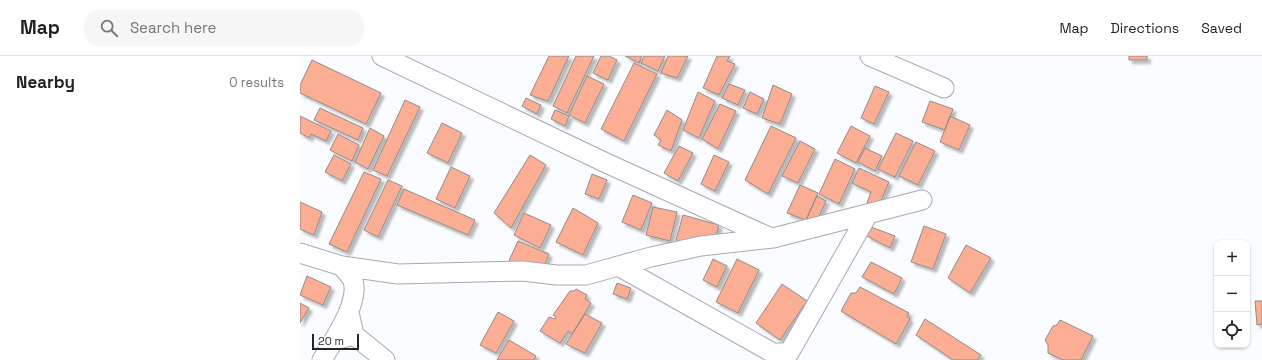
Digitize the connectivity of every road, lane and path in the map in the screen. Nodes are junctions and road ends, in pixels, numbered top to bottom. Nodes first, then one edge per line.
1 (382, 56) edge
2 (870, 56) edge
3 (944, 88) dead end
4 (922, 200) dead end
5 (868, 214) junction
6 (772, 238) junction
7 (300, 253) edge
8 (342, 266) junction
9 (620, 267) junction
10 (349, 312) junction
11 (354, 335) junction
12 (334, 340) junction
13 (779, 357) edge
14 (322, 360) edge
15 (385, 360) edge

1 - 6 street
2 - 3 street
4 - 5 street
5 - 6 street
5 - 13 street
6 - 9 street
7 - 8 street
8 - 9 street
8 - 10 street
9 - 13 street
10 - 11 street
10 - 12 street
11 - 12 street
11 - 15 street
12 - 14 street

